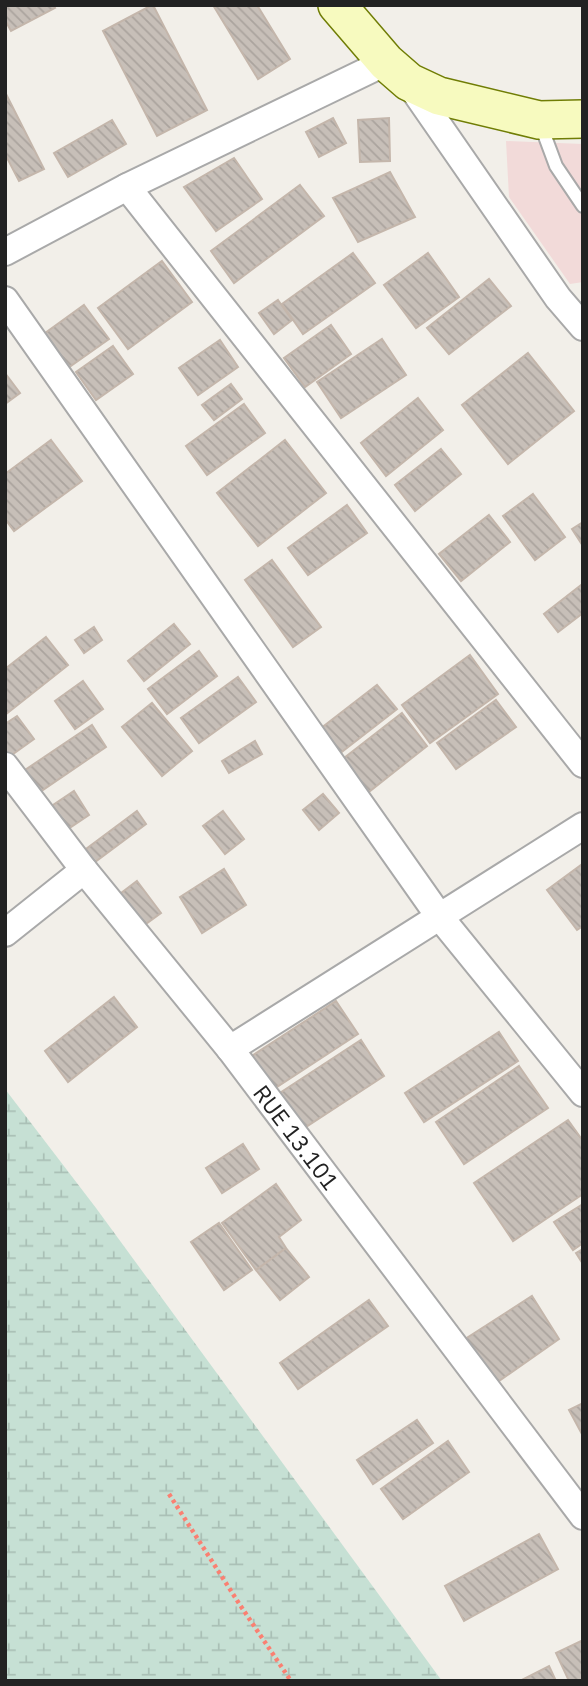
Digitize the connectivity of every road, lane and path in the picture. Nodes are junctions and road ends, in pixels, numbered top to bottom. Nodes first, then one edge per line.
1 (337, 5) edge
2 (398, 72) junction
3 (583, 119) edge
4 (539, 120) junction
5 (127, 187) junction
6 (583, 206) edge
7 (5, 252) edge
8 (5, 300) edge
9 (583, 327) edge
10 (583, 764) edge
11 (5, 766) edge
12 (583, 826) edge
13 (85, 870) junction
14 (439, 916) junction
15 (5, 933) edge
16 (230, 1049) junction
17 (583, 1093) edge
18 (169, 1493) dead end
19 (582, 1514) edge
20 (291, 1681) edge

1 - 2 main road
2 - 4 main road
2 - 5 street
2 - 9 street
3 - 4 main road
4 - 6 lane
5 - 7 street
5 - 10 street
8 - 14 street
11 - 13 street, RUE 13.101
12 - 14 street
13 - 15 street
13 - 16 street, RUE 13.101
14 - 16 street
14 - 17 street
16 - 19 street, RUE 13.101
18 - 20 path

